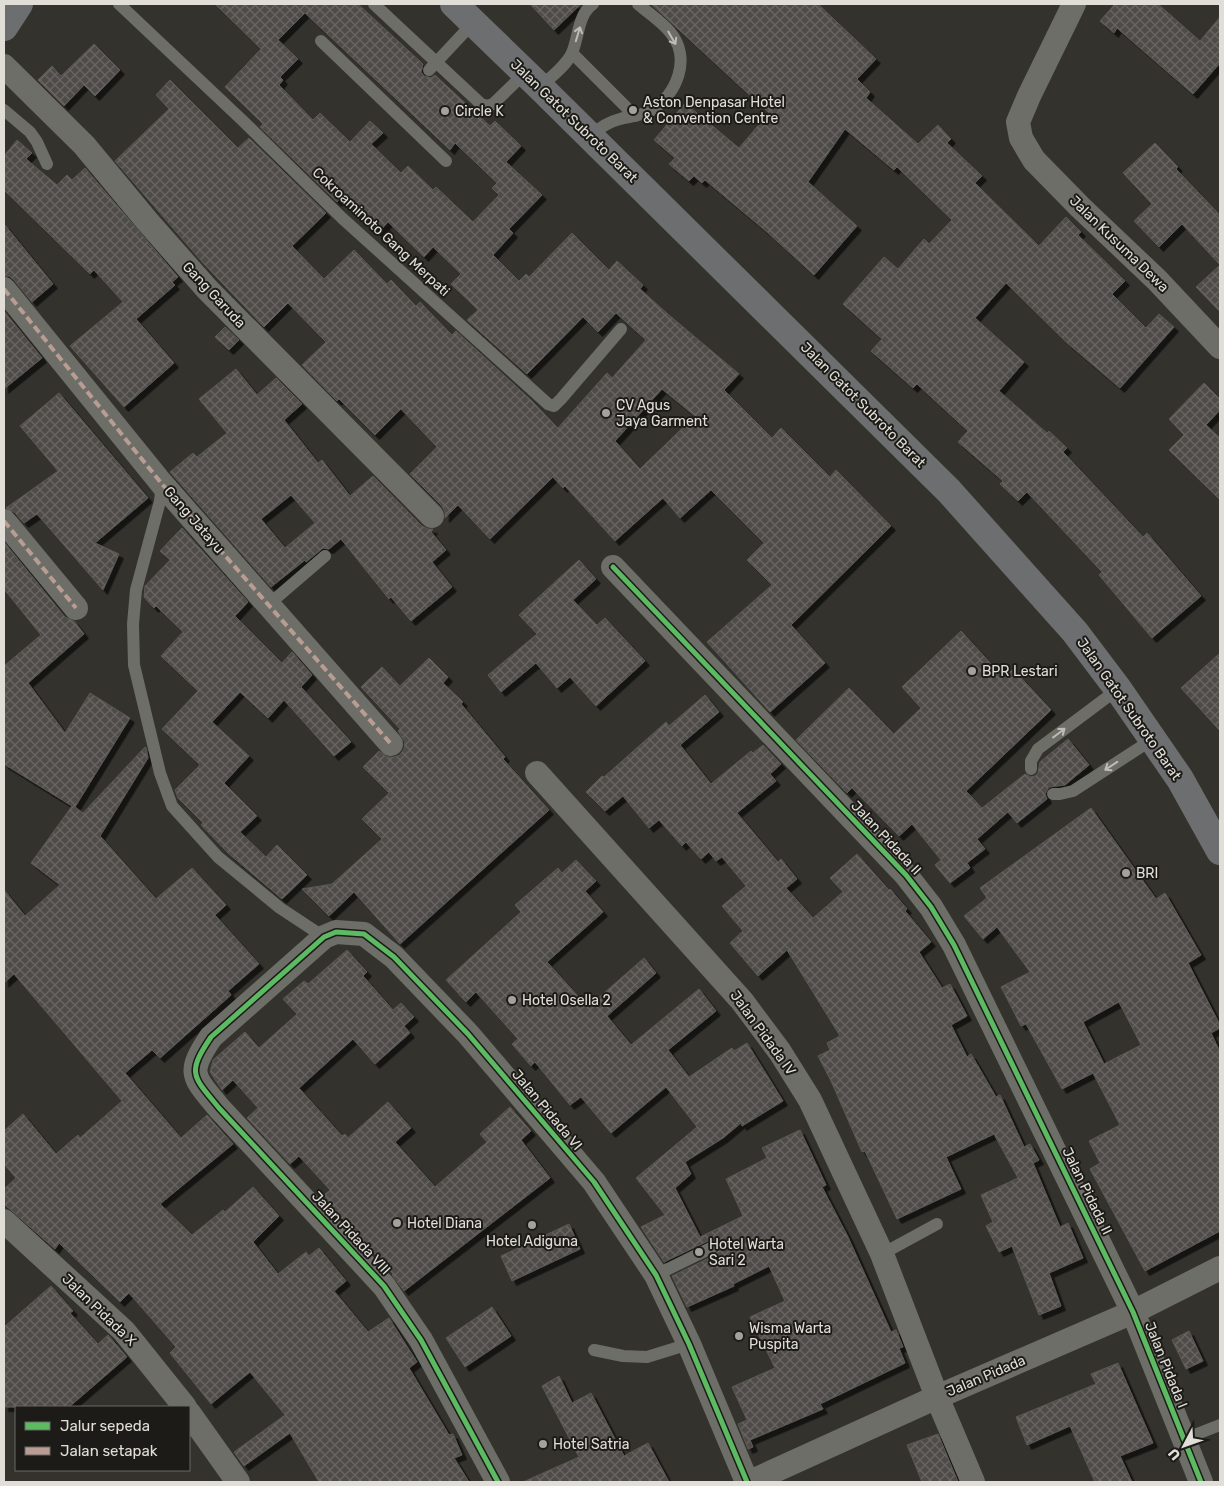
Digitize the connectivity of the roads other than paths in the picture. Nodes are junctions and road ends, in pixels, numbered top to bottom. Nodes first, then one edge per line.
1 (19, 4) edge
2 (119, 4) edge
3 (374, 4) edge
4 (454, 4) edge
5 (594, 4) edge
6 (638, 4) edge
7 (1074, 4) edge
8 (473, 23) junction
9 (4, 28) edge
10 (321, 41) dead end
11 (572, 53) junction
12 (4, 66) edge
13 (433, 66) junction
14 (533, 80) junction
15 (4, 110) edge
16 (635, 116) junction
17 (590, 136) junction
18 (446, 161) dead end
19 (47, 164) dead end
20 (4, 289) edge
21 (620, 329) dead end
22 (1220, 347) edge
23 (162, 484) junction
24 (432, 516) dead end
25 (4, 521) edge
26 (325, 556) dead end
27 (613, 567) dead end
28 (268, 605) junction
29 (76, 608) dead end
30 (1118, 689) junction
31 (1152, 740) junction
32 (392, 744) dead end
33 (1031, 769) dead end
34 (537, 773) dead end
35 (1053, 794) dead end
36 (1220, 850) edge
37 (324, 937) junction
38 (4, 1221) edge
39 (938, 1224) dead end
40 (711, 1248) dead end
41 (882, 1254) junction
42 (1220, 1268) edge
43 (656, 1275) junction
44 (1133, 1312) junction
45 (689, 1344) junction
46 (594, 1350) dead end
47 (937, 1397) junction
48 (184, 1406) edge
49 (190, 1414) edge
50 (1220, 1424) edge
51 (1184, 1439) junction
52 (238, 1482) edge
53 (498, 1482) edge
54 (748, 1482) edge
55 (973, 1482) edge
56 (1201, 1482) edge

1 - 9 highway
2 - 21 lane, Cokroaminoto Gang Merpati
3 - 13 lane
4 - 8 highway, Jalan Gatot Subroto Barat
11 -> 5 lane
6 -> 16 lane
7 - 22 street, Jalan Kusuma Dewa
8 - 13 lane
8 - 14 highway, Jalan Gatot Subroto Barat
10 - 18 lane
11 - 14 lane
11 - 16 lane
12 - 24 street, Gang Garuda
13 - 14 lane
14 - 17 highway, Jalan Gatot Subroto Barat
15 - 19 lane
16 - 17 lane
17 - 30 highway, Jalan Gatot Subroto Barat
20 - 23 street, Gang Jatayu
23 - 28 street, Gang Jatayu
23 - 37 lane
25 - 29 street
26 - 28 lane
27 - 44 street, Jalan Pidada II
28 - 32 street, Gang Jatayu
30 - 31 highway, Jalan Gatot Subroto Barat
33 -> 30 lane
31 -> 35 lane
31 - 36 highway, Jalan Gatot Subroto Barat
34 - 41 street, Jalan Pidada IV
37 - 43 street, Jalan Pidada VI
37 - 53 street, Jalan Pidada VIII
38 - 48 street, Jalan Pidada X
39 - 41 lane
40 - 43 lane
41 - 47 street, Jalan Pidada IV
42 - 44 street, Jalan Pidada
43 - 45 street, Jalan Pidada VI
44 - 47 street, Jalan Pidada
44 - 51 street, Jalan Pidada I
45 - 46 lane
45 - 54 street, Jalan Pidada VI
47 - 54 street, Jalan Pidada
47 - 55 street, Jalan Pidada IV
49 - 52 street
50 - 51 lane
51 - 56 street, Jalan Pidada I

